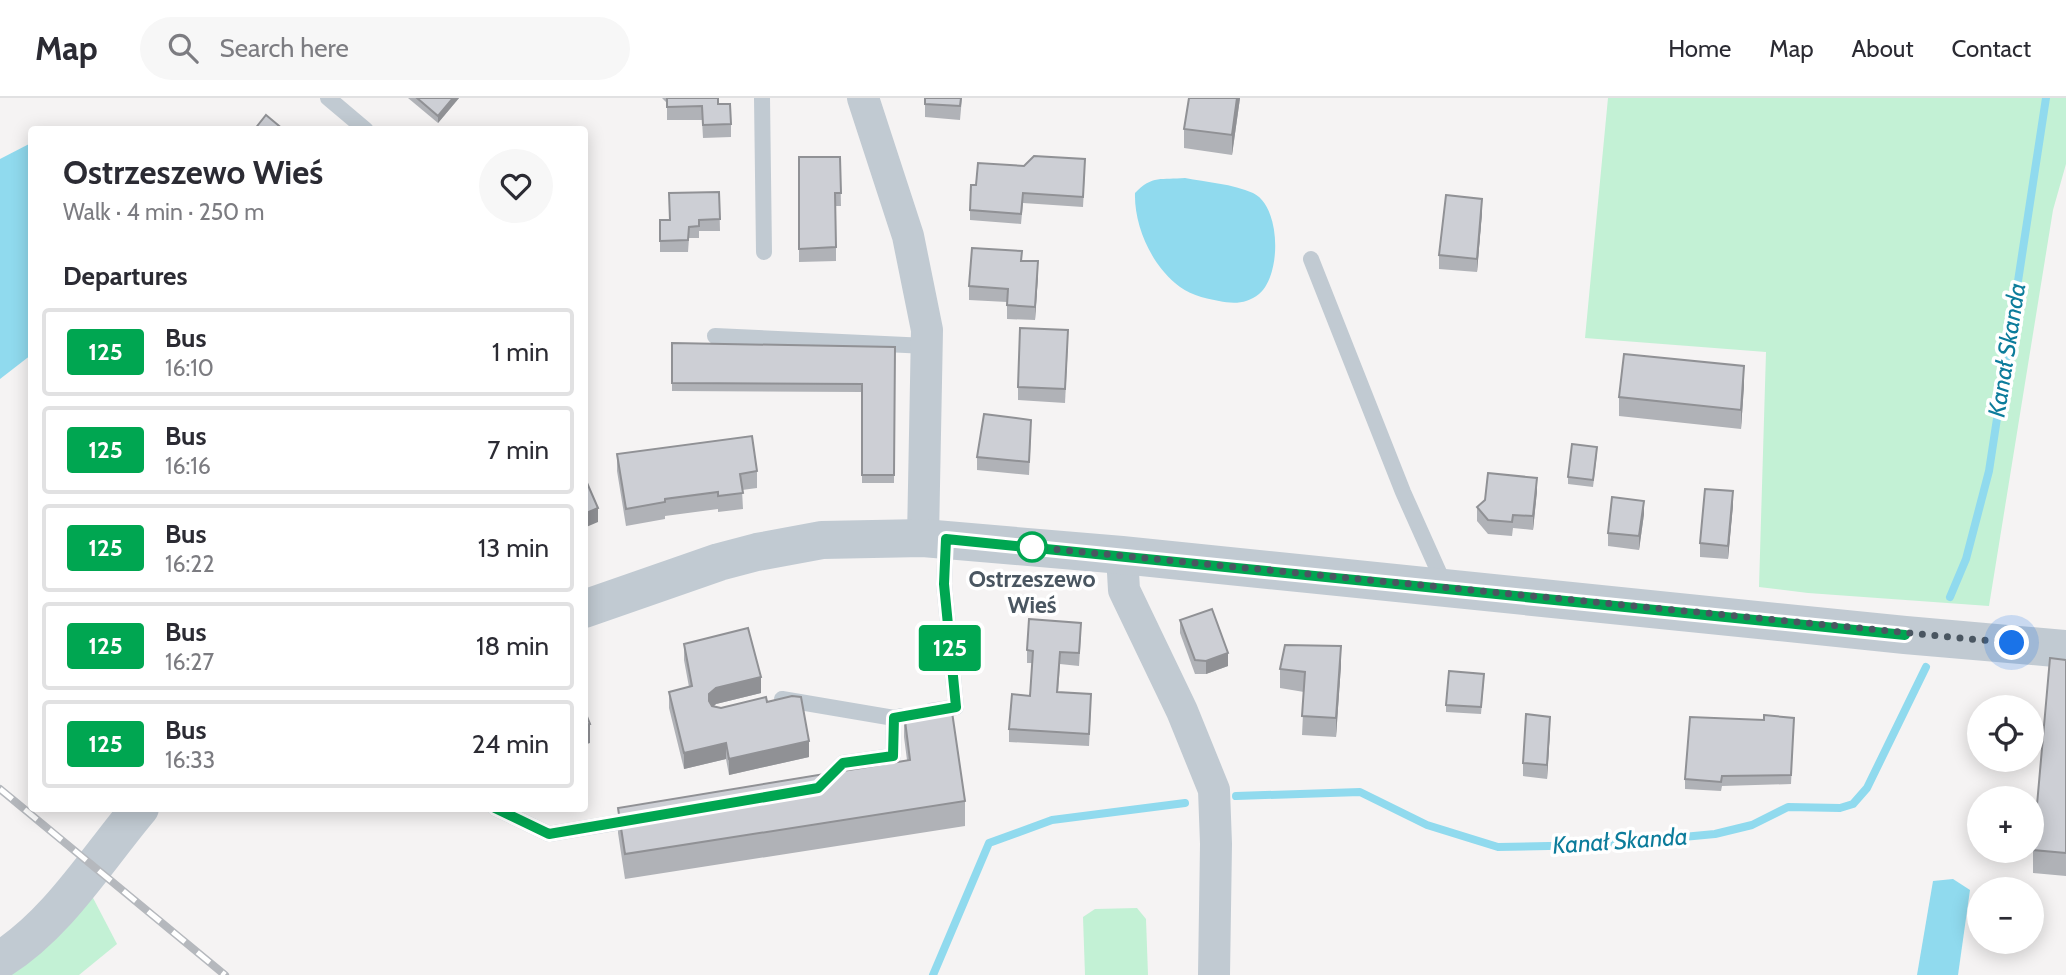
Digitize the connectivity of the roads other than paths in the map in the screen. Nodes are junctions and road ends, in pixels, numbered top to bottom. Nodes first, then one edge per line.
1 (328, 98) edge
2 (762, 98) edge
3 (863, 98) edge
4 (361, 126) edge
5 (764, 252) dead end
6 (1311, 259) dead end
7 (715, 336) dead end
8 (927, 346) junction
9 (935, 538) junction
10 (1122, 555) junction
11 (1446, 588) junction
12 (588, 608) edge
13 (2066, 649) edge
14 (768, 702) edge
15 (894, 718) junction
16 (804, 790) edge
17 (503, 812) edge
18 (657, 816) edge
19 (132, 817) edge
20 (0, 960) edge
21 (1214, 975) edge

1 - 4 lane
2 - 5 lane
3 - 8 street
6 - 11 lane
7 - 8 lane
8 - 9 street
9 - 10 street
9 - 12 street
9 - 15 lane
10 - 11 street
10 - 21 street
11 - 13 street
14 - 15 lane
15 - 16 lane
17 - 18 lane
19 - 20 street

